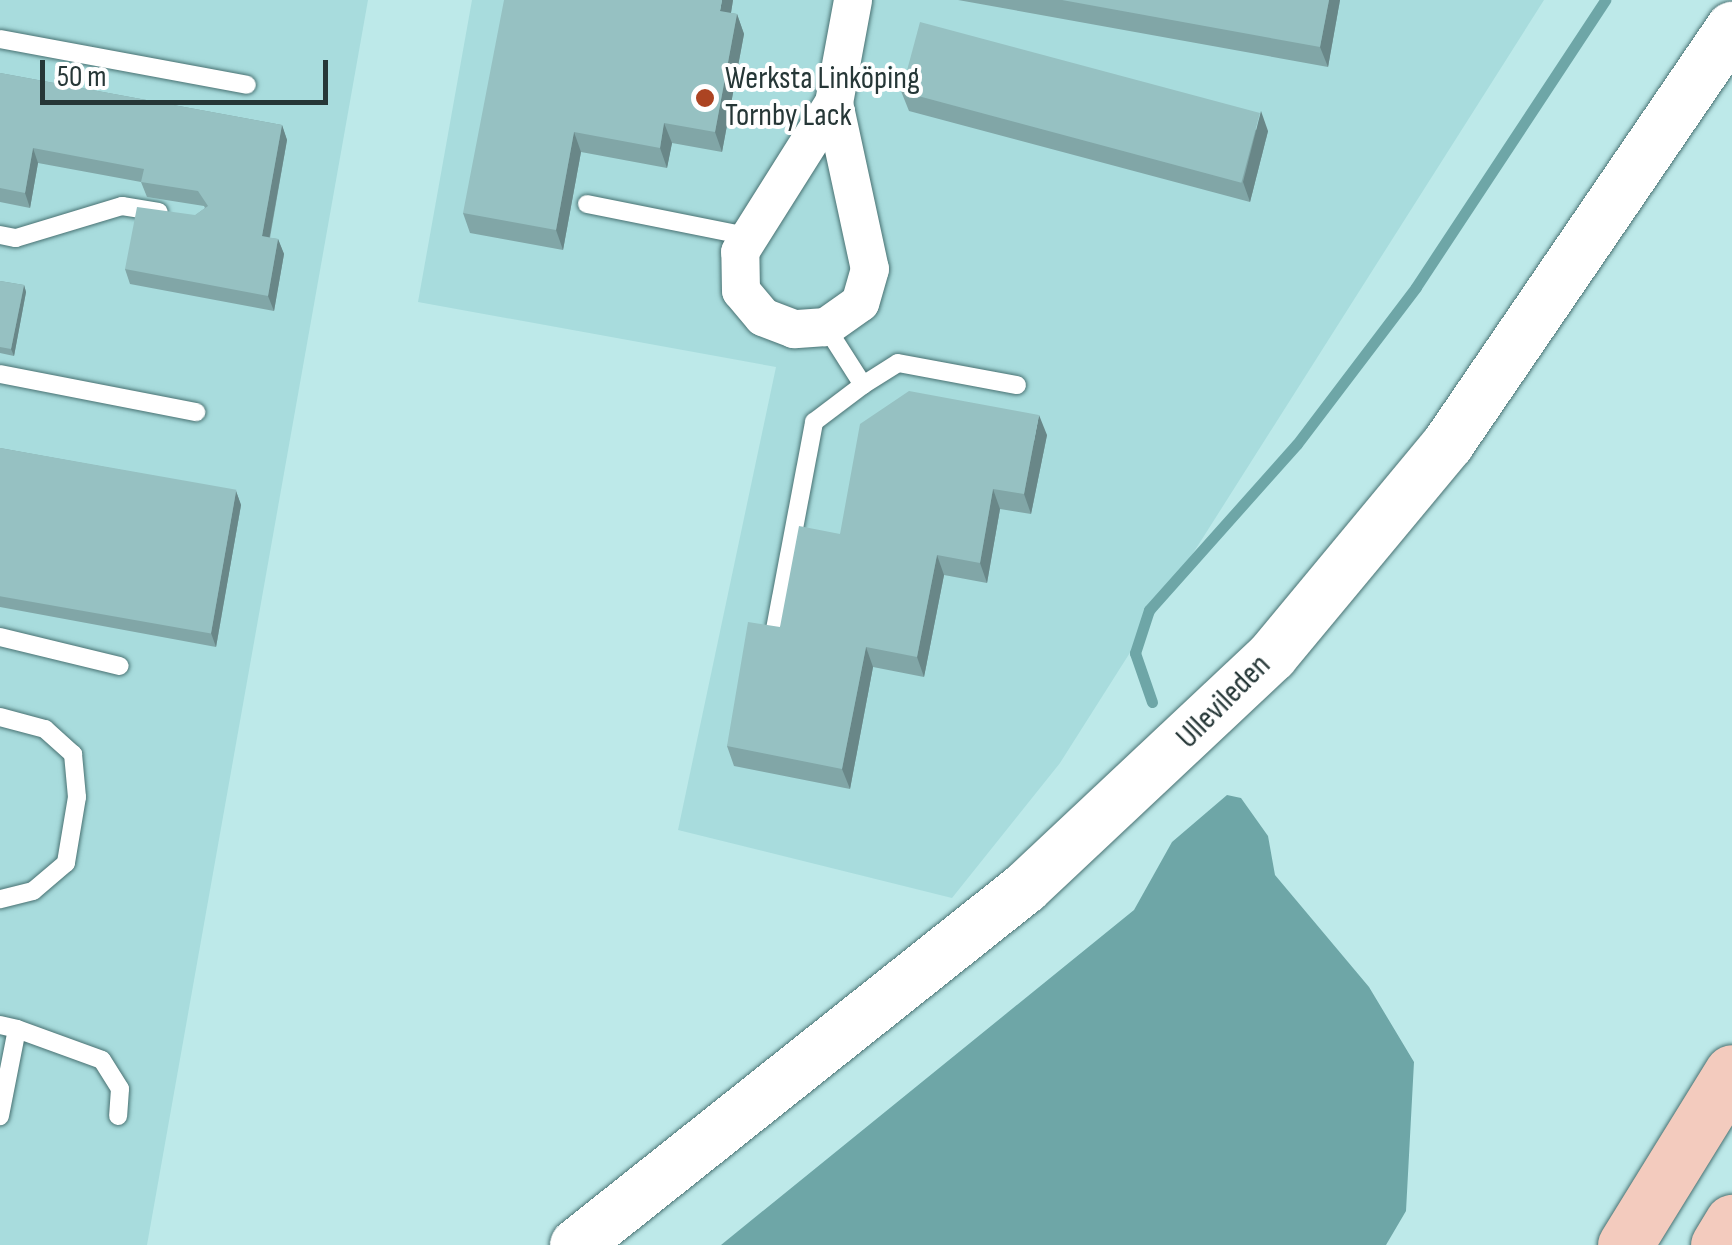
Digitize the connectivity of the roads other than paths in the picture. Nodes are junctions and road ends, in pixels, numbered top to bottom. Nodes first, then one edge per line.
1 (853, 0) edge
2 (1732, 28) edge
3 (0, 39) edge
4 (247, 85) dead end
5 (834, 103) junction
6 (587, 204) dead end
7 (186, 216) edge
8 (0, 234) edge
9 (748, 236) junction
10 (826, 327) junction
11 (0, 374) edge
12 (863, 385) junction
13 (1017, 386) dead end
14 (196, 412) dead end
15 (775, 630) edge
16 (0, 637) edge
17 (120, 666) dead end
18 (0, 717) edge
19 (0, 899) edge
20 (8, 1027) edge
21 (1732, 1072) edge
22 (0, 1116) edge
23 (118, 1116) dead end
24 (1732, 1222) edge
25 (576, 1245) edge
26 (1625, 1245) edge
27 (1718, 1245) edge

1 - 5 street
2 - 25 main road, Ullevileden
3 - 4 lane
5 - 9 street
5 - 10 street
6 - 9 lane
7 - 8 lane
9 - 10 street
10 - 12 lane
11 - 14 lane
12 - 13 lane
12 - 15 lane
16 - 17 lane
18 - 19 lane
20 - 22 lane
20 - 23 lane
21 - 26 highway
24 - 27 highway

